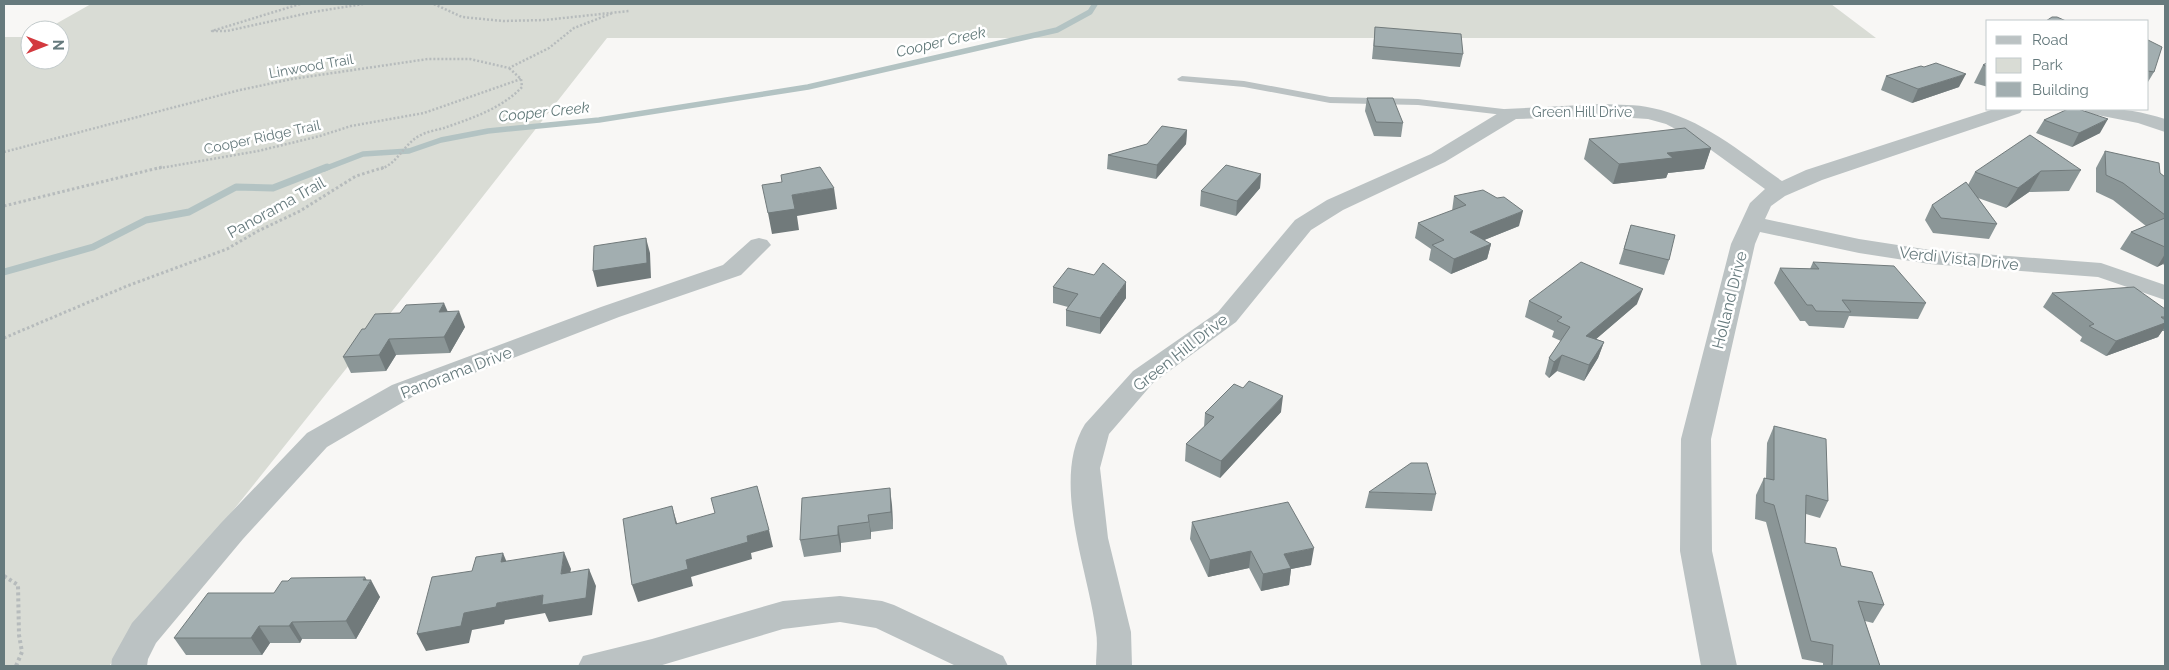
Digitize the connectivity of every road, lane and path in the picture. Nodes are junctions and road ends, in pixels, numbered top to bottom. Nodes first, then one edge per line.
1 (300, 4) edge
2 (363, 4) edge
3 (434, 4) edge
4 (629, 11) dead end
5 (613, 13) junction
6 (510, 68) junction
7 (1182, 78) dead end
8 (521, 79) junction
9 (2010, 110) edge
10 (2099, 110) edge
11 (1512, 113) junction
12 (2165, 126) edge
13 (4, 152) edge
14 (1780, 190) junction
15 (4, 206) edge
16 (1752, 223) junction
17 (759, 245) dead end
18 (2165, 293) edge
19 (4, 338) edge
20 (4, 576) edge
21 (648, 660) edge
22 (16, 666) edge
23 (129, 666) edge
24 (596, 666) edge
25 (990, 666) edge
26 (1114, 666) edge
27 (1719, 666) edge

1 - 2 path
3 - 5 path
4 - 5 path
5 - 6 path
6 - 8 path
6 - 13 path, Linwood Trail
7 - 11 lane, Green Hill Drive
8 - 15 path, Cooper Ridge Trail
8 - 19 path, Panorama Trail
9 - 14 street, Holland Drive
10 - 12 street
11 - 14 street, Green Hill Drive
11 - 26 street, Green Hill Drive
14 - 16 street, Holland Drive
16 - 18 street, Verdi Vista Drive
16 - 27 street, Holland Drive
17 - 23 street, Panorama Drive
20 - 22 path
21 - 24 street
21 - 25 street

